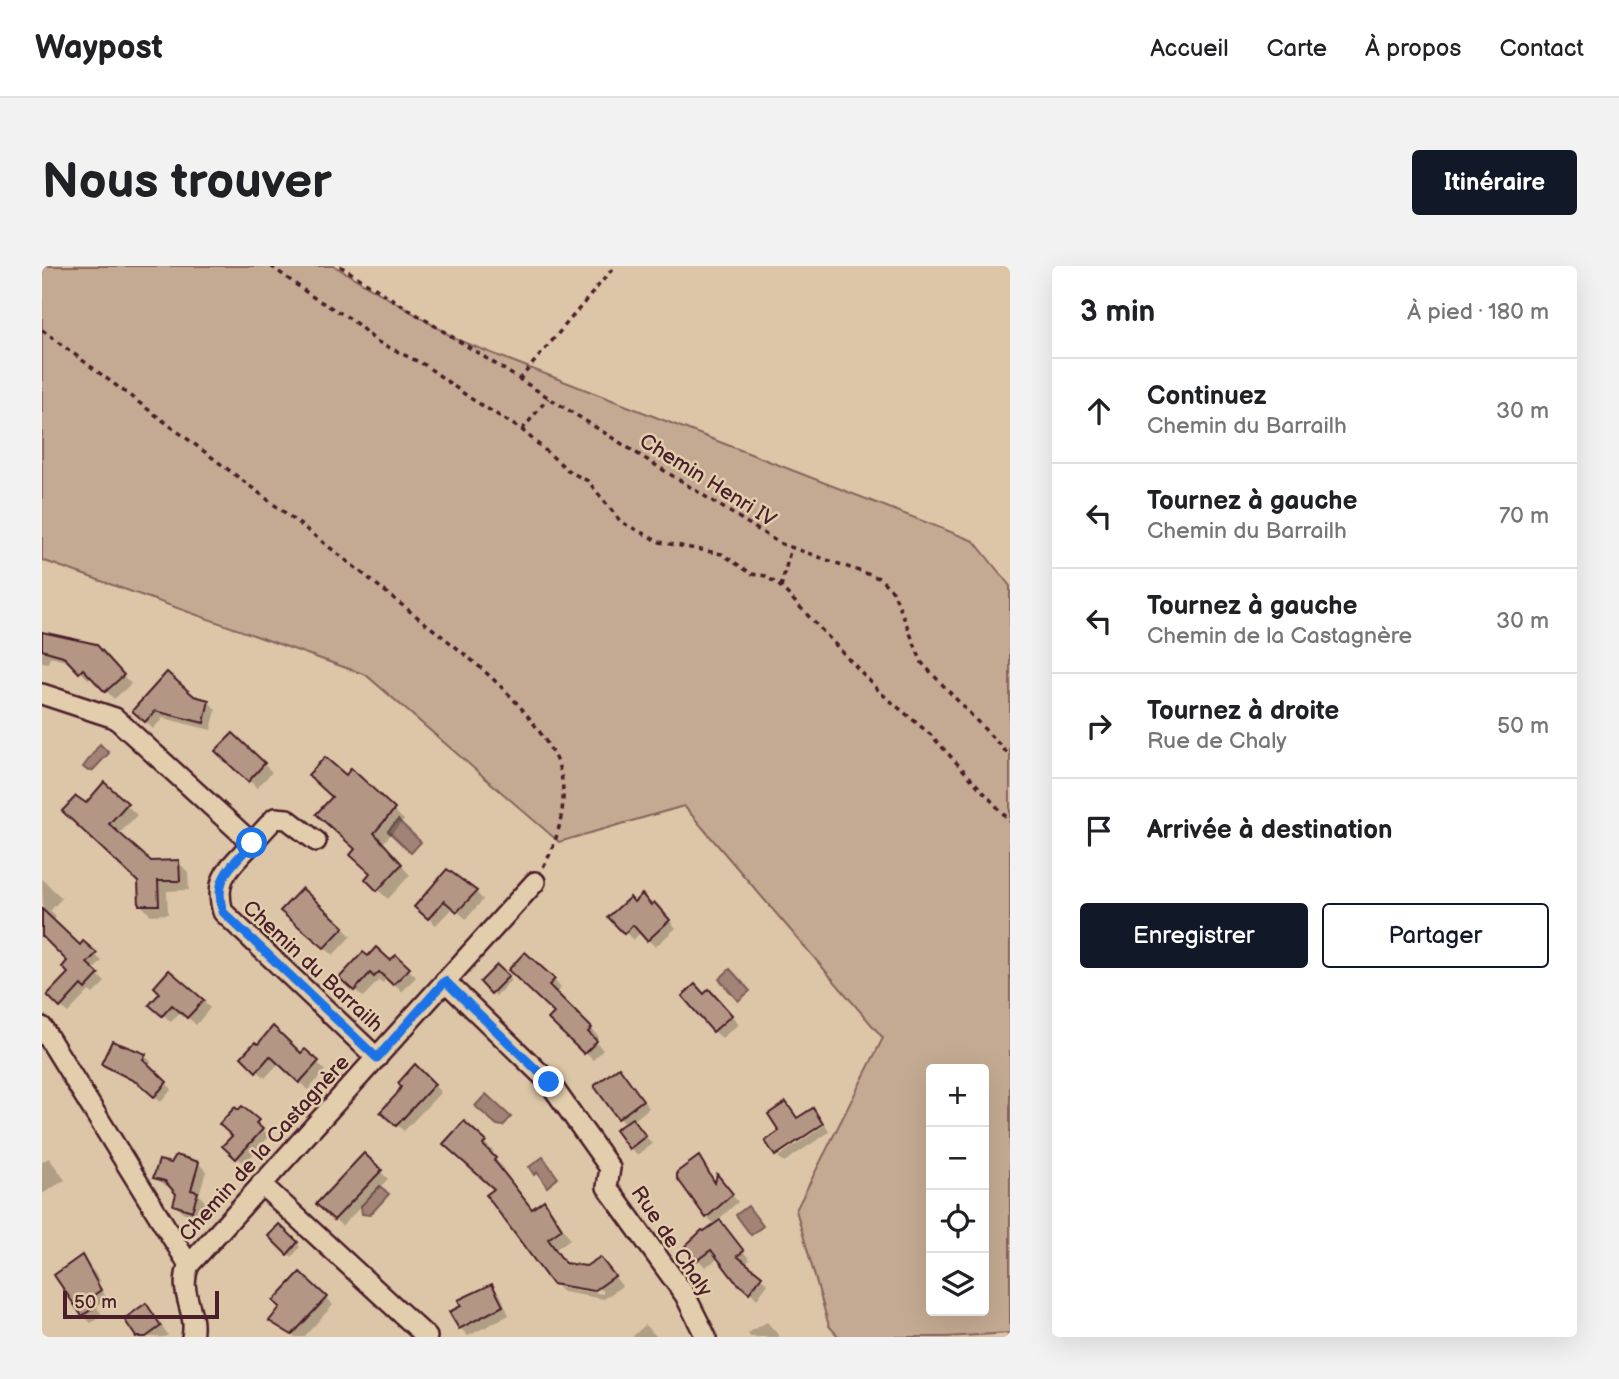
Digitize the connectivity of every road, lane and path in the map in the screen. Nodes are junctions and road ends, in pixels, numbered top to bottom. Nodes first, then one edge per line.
1 (271, 266) edge
2 (340, 266) edge
3 (615, 266) edge
4 (42, 330) edge
5 (519, 380) junction
6 (548, 398) junction
7 (522, 430) junction
8 (791, 547) junction
9 (781, 587) junction
10 (42, 695) edge
11 (1010, 756) edge
12 (1010, 821) edge
13 (316, 841) dead end
14 (252, 843) junction
15 (535, 882) joint
16 (445, 981) junction
17 (42, 1027) edge
18 (377, 1058) junction
19 (261, 1184) junction
20 (189, 1265) junction
21 (192, 1337) edge
22 (427, 1337) edge
23 (706, 1337) edge

1 - 7 path
2 - 5 path, Chemin Henri IV
3 - 5 path
4 - 15 path
5 - 6 path, Chemin Henri IV
6 - 7 path
6 - 8 path, Chemin Henri IV
7 - 9 path
8 - 9 path
8 - 11 path, Chemin Henri IV
9 - 12 path
10 - 14 street
13 - 14 street, Chemin du Barrailh
14 - 18 street, Chemin du Barrailh
15 - 16 street, Chemin de la Castagnère
16 - 18 street, Chemin de la Castagnère
16 - 23 street, Rue de Chaly
17 - 20 street
18 - 19 street, Chemin de la Castagnère
19 - 20 street, Chemin de la Castagnère
19 - 22 street
20 - 21 street, Chemin de la Castagnère

